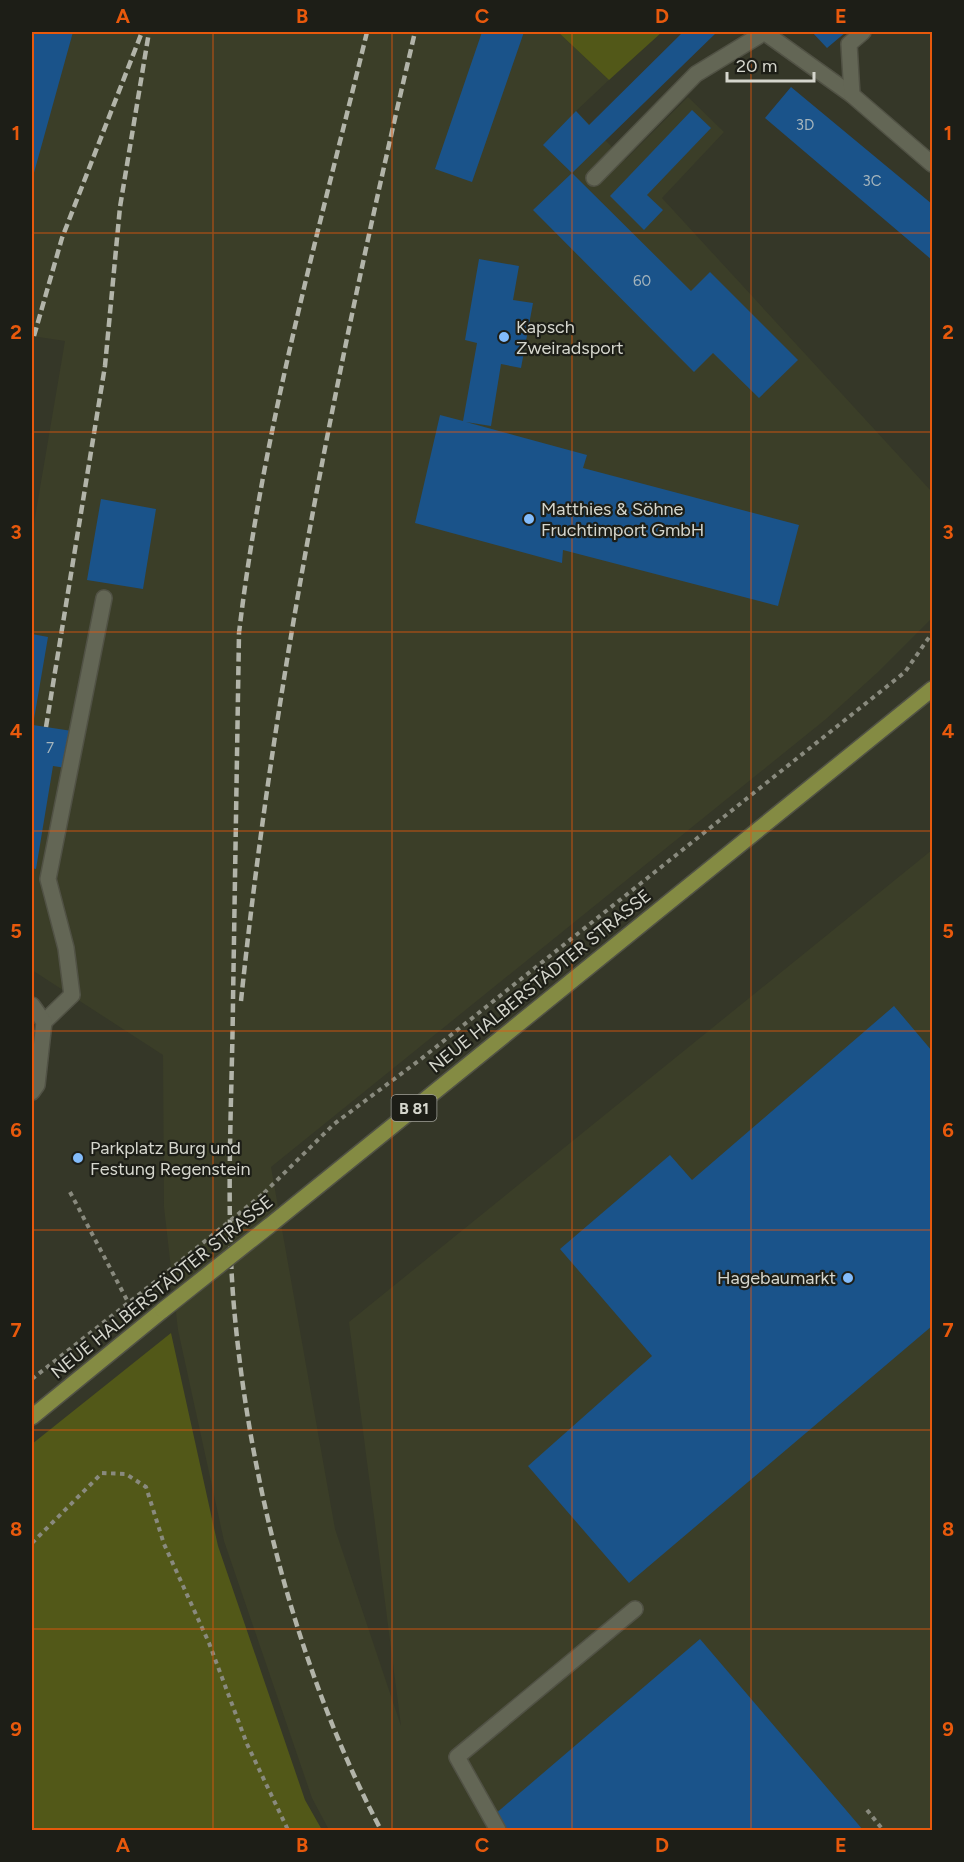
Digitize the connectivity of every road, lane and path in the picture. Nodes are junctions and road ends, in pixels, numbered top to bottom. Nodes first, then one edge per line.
1 (764, 32) edge
2 (863, 32) edge
3 (852, 95) junction
4 (933, 164) edge
5 (594, 178) dead end
6 (104, 598) dead end
7 (933, 633) edge
8 (933, 689) edge
9 (32, 1005) edge
10 (44, 1022) junction
11 (32, 1092) edge
12 (70, 1192) dead end
13 (128, 1302) junction
14 (32, 1379) edge
15 (32, 1417) edge
16 (32, 1543) edge
17 (635, 1610) dead end
18 (867, 1810) dead end
19 (288, 1830) edge
20 (498, 1830) edge
21 (883, 1830) edge

1 - 3 street
1 - 5 street
2 - 3 street
3 - 4 street
6 - 10 street
7 - 13 path, bridge
8 - 15 main road, NEUE HALBERSTÄDTER STRASSE / B 81, bridge
9 - 10 street
10 - 11 street
12 - 13 path
13 - 14 path
16 - 19 path
17 - 20 street
18 - 21 path

